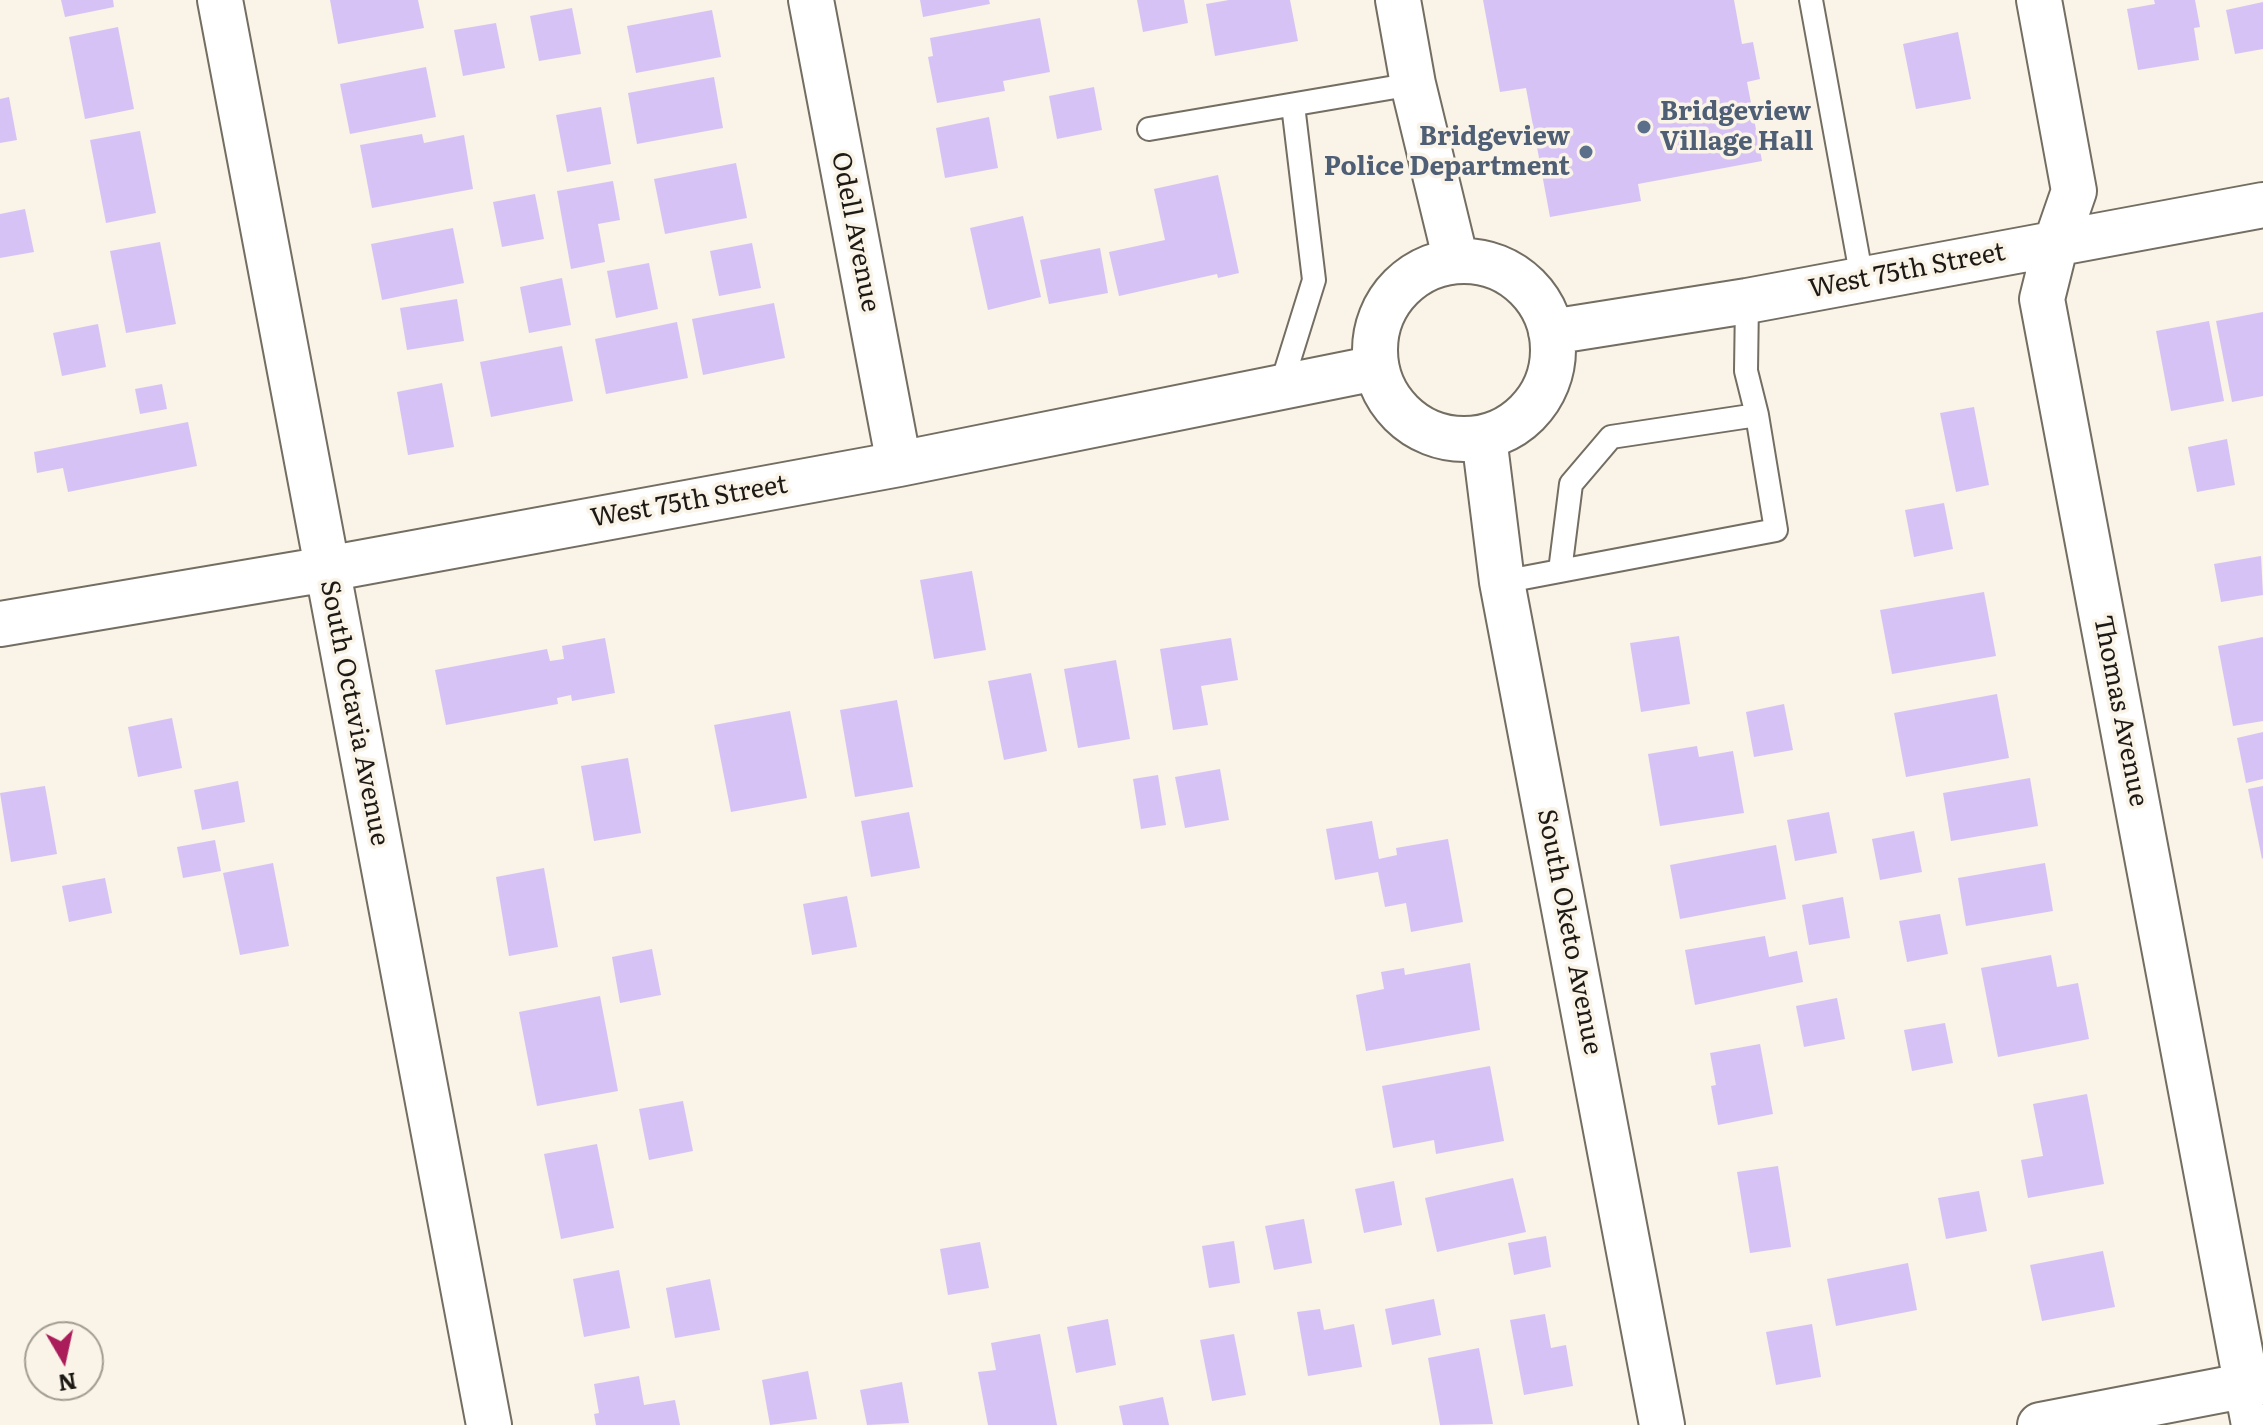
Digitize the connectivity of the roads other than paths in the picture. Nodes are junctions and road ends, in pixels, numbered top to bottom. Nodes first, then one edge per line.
1 (220, 0) edge
2 (811, 0) edge
3 (1398, 0) edge
4 (1811, 0) edge
5 (2039, 0) edge
6 (1413, 84) junction
7 (1293, 105) junction
8 (1149, 129) dead end
9 (2263, 205) edge
10 (2056, 243) junction
11 (1456, 261) junction
12 (1862, 279) junction
13 (1747, 301) junction
14 (1551, 332) junction
15 (1376, 368) junction
16 (1281, 386) junction
17 (1757, 415) junction
18 (1484, 437) junction
19 (899, 464) junction
20 (327, 569) junction
21 (1560, 571) junction
22 (1502, 582) junction
23 (0, 624) edge
24 (2255, 1397) edge
25 (489, 1425) edge
26 (1662, 1425) edge
27 (2040, 1425) edge

1 - 20 street, South Octavia Avenue
2 - 19 street, Odell Avenue
3 - 6 street
4 - 12 lane
5 - 10 street, Thomas Avenue
6 - 7 lane
6 - 11 street
7 - 8 lane
7 - 16 lane
9 - 10 street, West 75th Street
10 - 12 street, West 75th Street
10 - 24 street, Thomas Avenue
11 - 14 street
11 - 15 street
12 - 13 street, West 75th Street
13 - 14 street, West 75th Street
13 - 17 lane
14 - 18 street
15 - 16 street, West 75th Street
15 - 18 street
16 - 19 street, West 75th Street
17 - 21 lane
17 - 21 lane
18 - 22 street, South Oketo Avenue
19 - 20 street, West 75th Street
20 - 23 street, West 75th Street
20 - 25 street, South Octavia Avenue
21 - 22 lane
22 - 26 street, South Oketo Avenue
24 - 27 street

